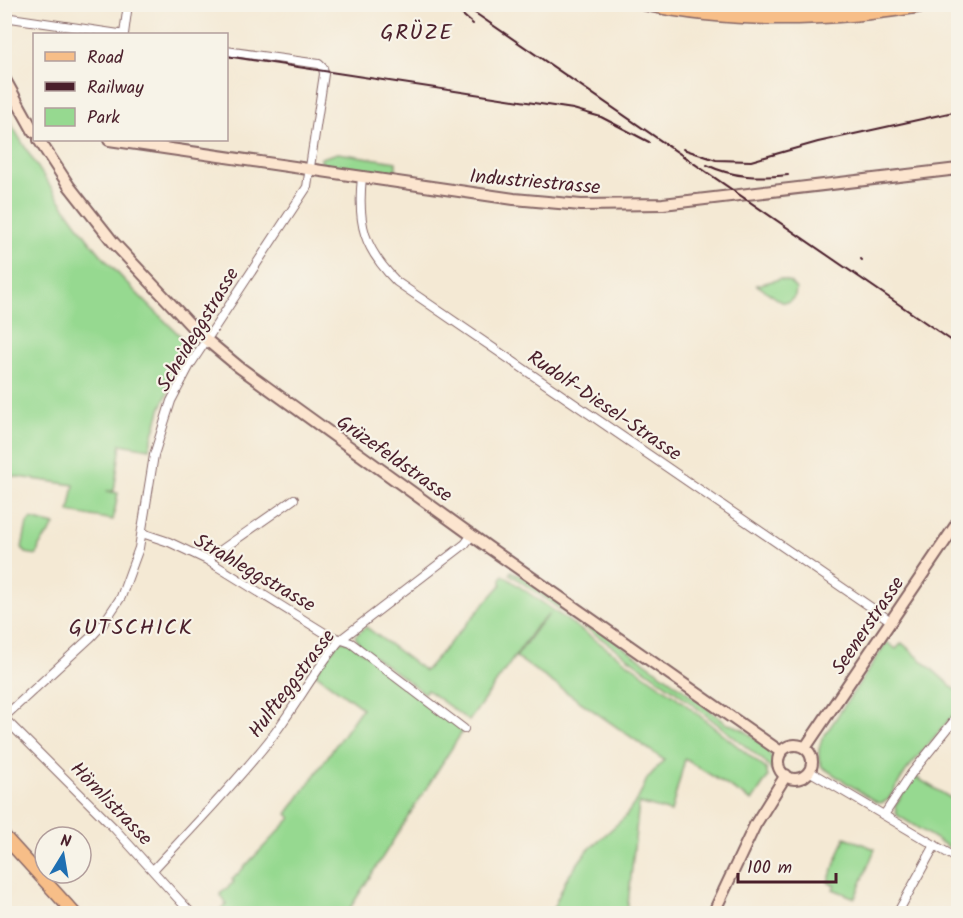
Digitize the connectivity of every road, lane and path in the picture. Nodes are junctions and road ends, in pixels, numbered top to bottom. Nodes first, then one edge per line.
1 (128, 4) edge
2 (643, 4) edge
3 (697, 4) edge
4 (847, 4) edge
5 (933, 4) edge
6 (4, 17) edge
7 (111, 33) edge
8 (124, 33) edge
9 (228, 51) edge
10 (4, 78) edge
11 (33, 130) edge
12 (40, 141) edge
13 (116, 141) edge
14 (309, 169) junction
15 (958, 169) edge
16 (362, 177) junction
17 (206, 340) junction
18 (294, 499) dead end
19 (958, 522) edge
20 (142, 533) junction
21 (472, 535) junction
22 (207, 560) junction
23 (891, 621) junction
24 (340, 640) junction
25 (958, 716) edge
26 (4, 717) edge
27 (464, 729) dead end
28 (805, 748) junction
29 (782, 752) junction
30 (809, 771) junction
31 (786, 776) junction
32 (884, 815) junction
33 (4, 836) edge
34 (935, 845) junction
35 (958, 859) edge
36 (153, 870) junction
37 (75, 914) edge
38 (192, 914) edge
39 (713, 914) edge
40 (897, 914) edge

1 - 8 street
2 - 5 main road
3 - 4 main road
6 - 7 street
9 - 14 street, Scheideggstrasse
10 - 11 main road
12 - 17 main road, Grüzefeldstrasse
13 - 14 main road, Industriestrasse
14 - 16 main road, Industriestrasse
14 - 17 street, Scheideggstrasse
15 - 16 main road, Industriestrasse
16 - 23 street, Rudolf-Diesel-Strasse
17 - 20 street, Scheideggstrasse
17 - 21 main road, Grüzefeldstrasse
18 - 22 street
19 - 23 main road, Seenerstrasse
20 - 22 street, Strahleggstrasse
20 - 26 street, Scheideggstrasse
21 - 24 street, Hulfteggstrasse
21 - 29 main road, Grüzefeldstrasse
22 - 24 street, Strahleggstrasse
23 - 28 main road, Seenerstrasse
24 - 27 street, Strahleggstrasse
24 - 36 street, Hulfteggstrasse
25 - 32 street
26 - 36 street, Hörnlistrasse
28 - 29 main road
28 - 30 main road
29 - 31 main road
30 - 31 main road
30 - 32 street
31 - 39 main road
32 - 34 street
33 - 37 main road
34 - 35 street
34 - 40 street
36 - 38 street, Hörnlistrasse

